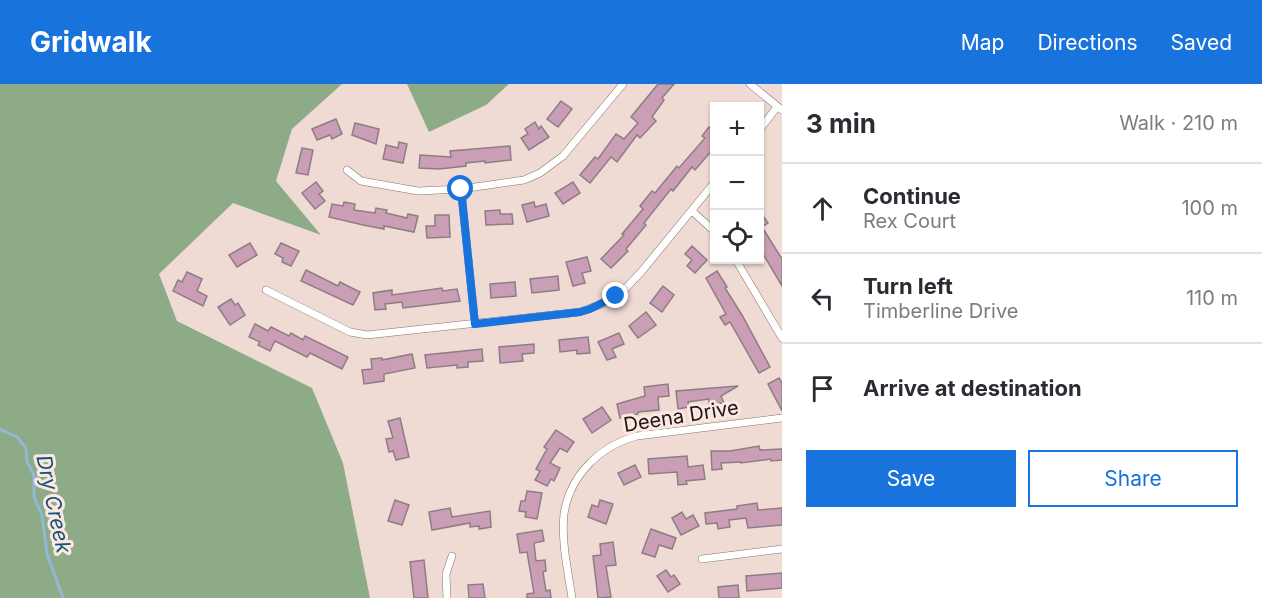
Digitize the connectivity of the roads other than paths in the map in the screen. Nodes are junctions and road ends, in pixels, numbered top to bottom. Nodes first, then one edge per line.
1 (623, 84) edge
2 (750, 84) edge
3 (779, 109) edge
4 (764, 124) edge
5 (347, 170) dead end
6 (710, 188) edge
7 (461, 189) junction
8 (692, 211) junction
9 (710, 227) edge
10 (738, 264) edge
11 (266, 290) dead end
12 (475, 324) junction
13 (782, 338) edge
14 (782, 418) edge
15 (782, 549) edge
16 (452, 556) dead end
17 (702, 559) dead end
18 (447, 598) edge
19 (572, 598) edge

1 - 7 street
2 - 3 street
3 - 4 street
5 - 7 street
6 - 8 street
7 - 12 street
8 - 9 street
8 - 12 street
10 - 13 street
11 - 12 street
14 - 19 street, Deena Drive
15 - 17 street
16 - 18 street

